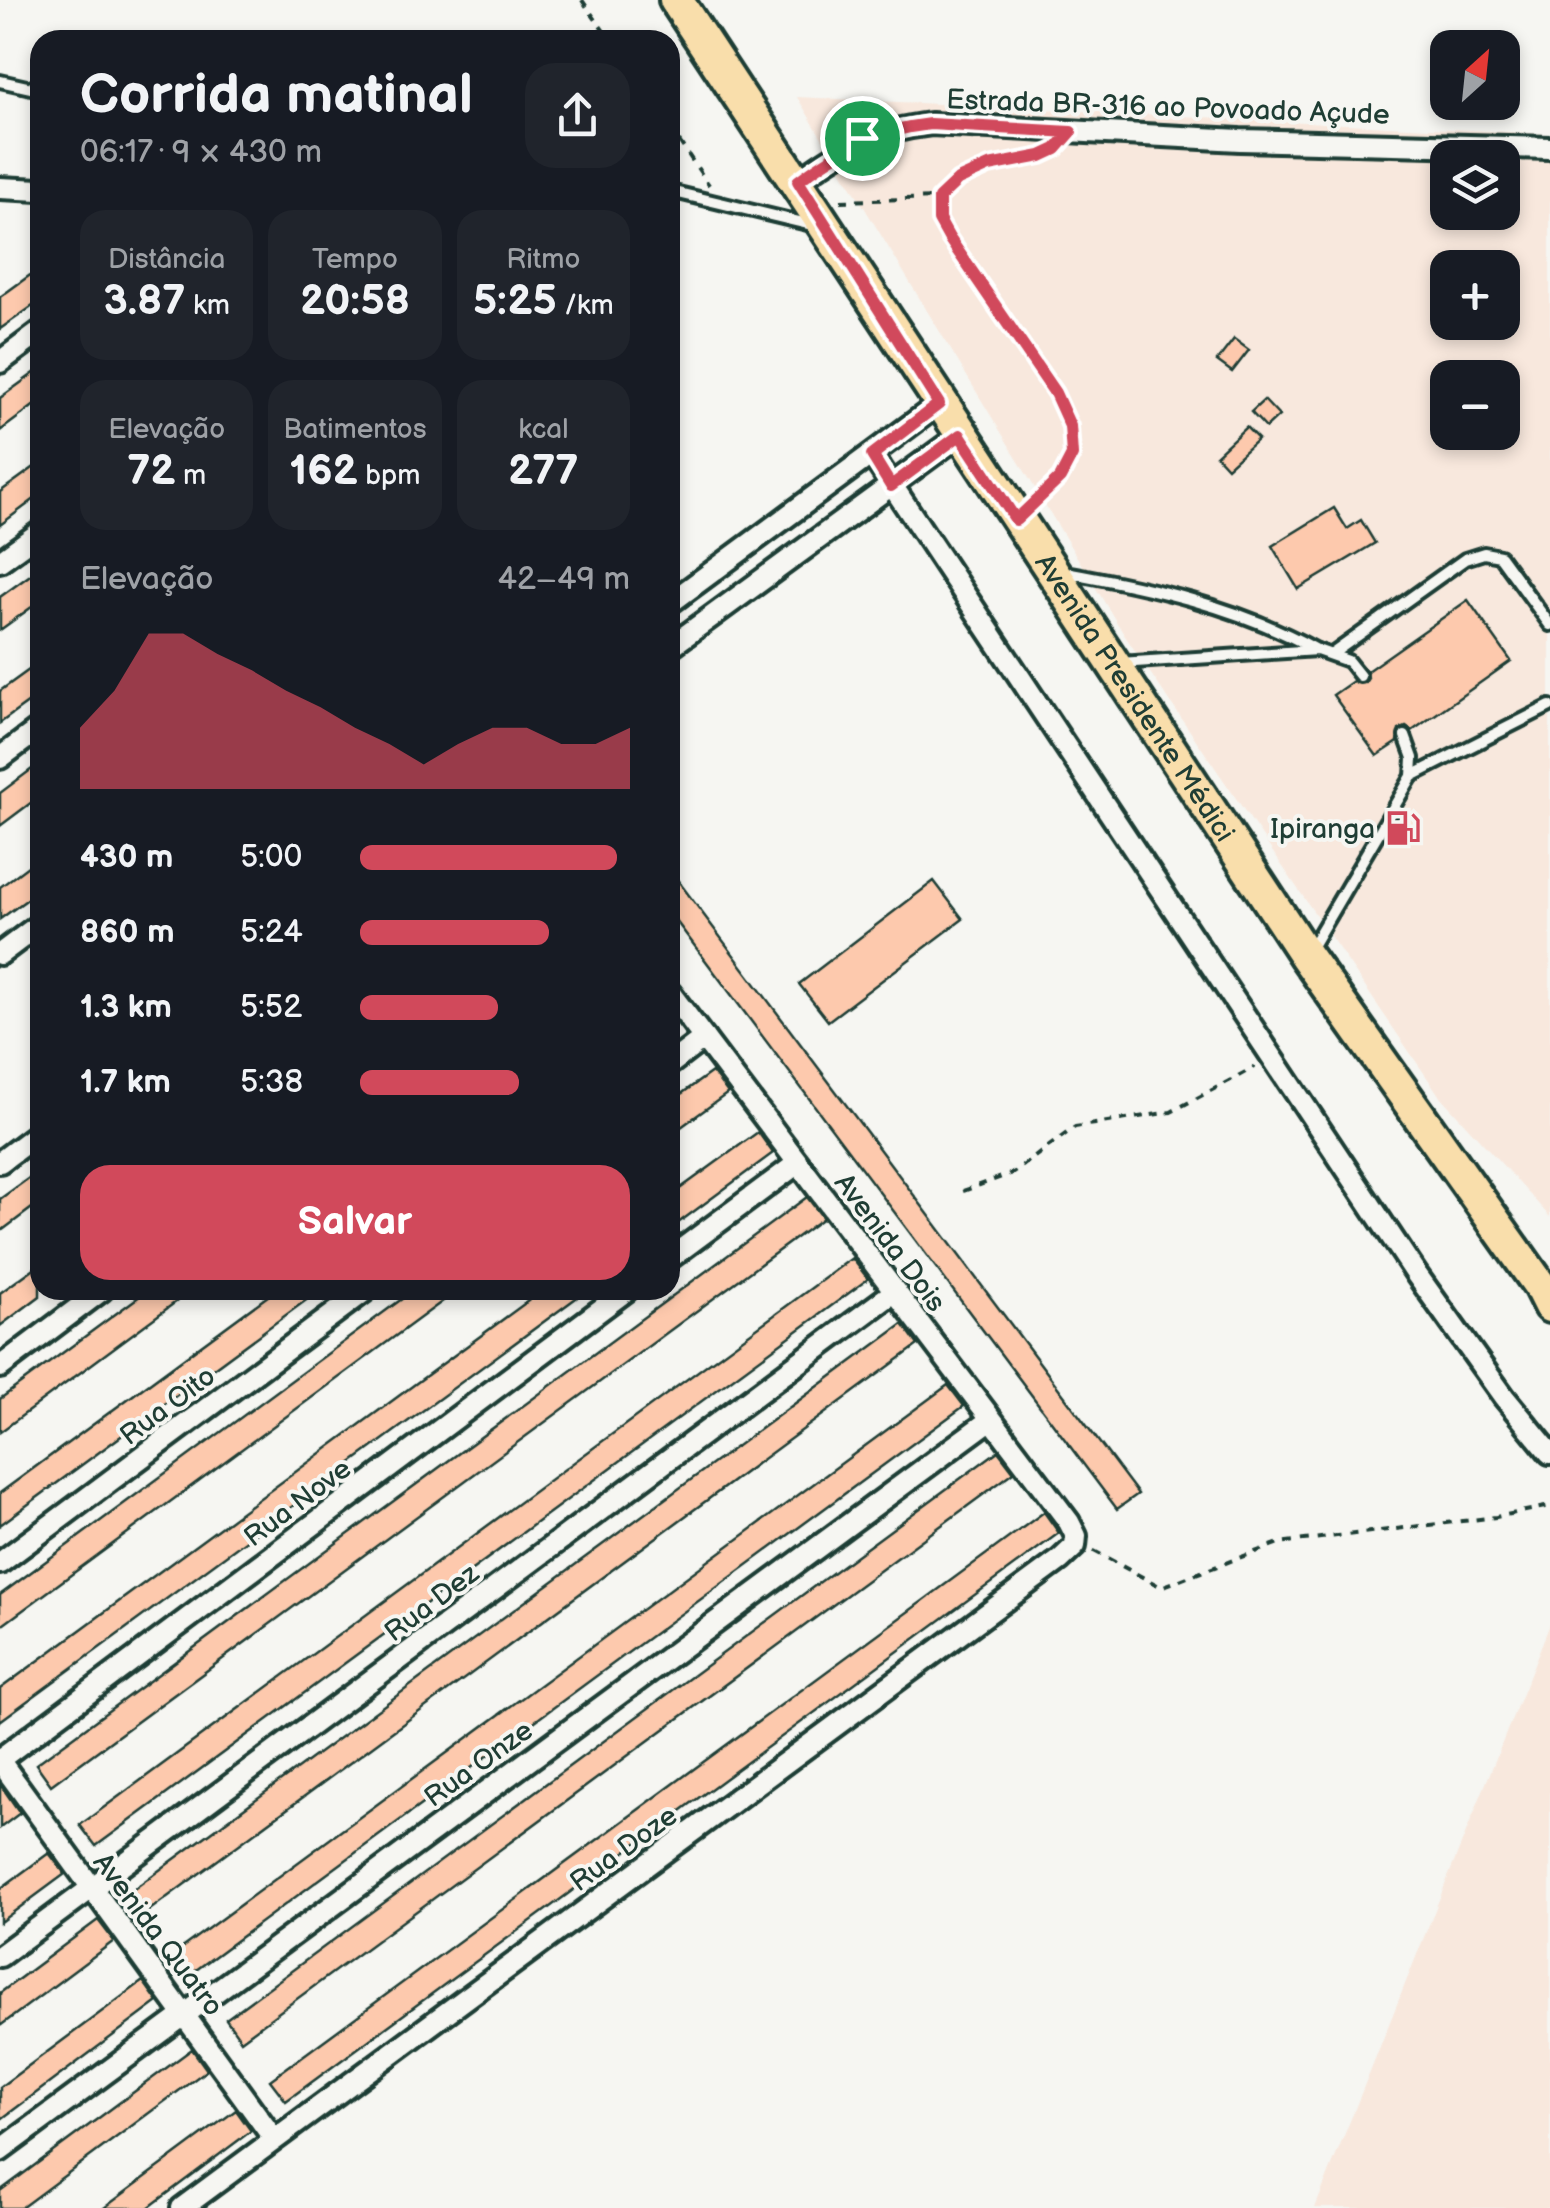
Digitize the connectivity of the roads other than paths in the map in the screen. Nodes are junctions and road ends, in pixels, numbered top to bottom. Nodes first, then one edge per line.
1 (676, 0) edge
2 (0, 80) edge
3 (30, 88) edge
4 (1550, 148) edge
5 (0, 188) edge
6 (30, 190) edge
7 (680, 193) edge
8 (812, 204) junction
9 (30, 340) edge
10 (0, 362) edge
11 (939, 404) junction
12 (960, 435) junction
13 (872, 455) junction
14 (891, 486) junction
15 (30, 540) edge
16 (0, 562) edge
17 (1049, 569) junction
18 (680, 596) edge
19 (1550, 624) edge
20 (680, 640) edge
21 (1317, 650) junction
22 (1332, 654) junction
23 (1111, 664) junction
24 (1360, 676) dead end
25 (1550, 706) edge
26 (30, 736) edge
27 (1405, 736) dead end
28 (0, 758) edge
29 (1412, 776) junction
30 (30, 932) edge
31 (0, 954) edge
32 (1306, 956) junction
33 (680, 1006) edge
34 (704, 1038) junction
35 (680, 1056) edge
36 (30, 1140) edge
37 (0, 1162) edge
38 (798, 1163) junction
39 (680, 1251) edge
40 (894, 1292) junction
41 (1547, 1296) edge
42 (89, 1300) edge
43 (353, 1300) edge
44 (614, 1300) edge
45 (0, 1366) edge
46 (990, 1420) junction
47 (1550, 1453) edge
48 (1073, 1532) joint
49 (0, 1563) edge
50 (0, 1760) edge
51 (90, 1890) junction
52 (0, 1956) edge
53 (184, 2014) junction
54 (274, 2139) junction
55 (0, 2151) edge
56 (182, 2208) edge

1 - 8 main road, Avenida Presidente Médici
2 - 3 lane
4 - 8 street, Estrada BR-316 ao Povoado Açude
5 - 6 street
7 - 8 lane
8 - 11 main road, Avenida Presidente Médici
9 - 10 street
11 - 12 main road, Avenida Presidente Médici
11 - 13 street
12 - 14 street
12 - 17 main road, Avenida Presidente Médici
13 - 14 street
13 - 18 street
14 - 20 street
14 - 47 street
15 - 16 street
17 - 21 lane
17 - 23 main road, Avenida Presidente Médici
19 - 22 lane
21 - 22 lane
21 - 23 lane
22 - 24 lane
23 - 32 main road, Avenida Presidente Médici
25 - 29 lane
26 - 28 street
27 - 29 lane
29 - 32 lane
30 - 31 street
32 - 41 main road, Avenida Presidente Médici
33 - 34 street, Avenida Dois
34 - 35 street
34 - 38 street, Avenida Dois
36 - 37 street
38 - 39 street
38 - 40 street, Avenida Dois
40 - 46 street, Avenida Dois
40 - 51 street, Rua Dez
42 - 45 street
43 - 49 street, Rua Oito
44 - 50 street, Rua Nove
46 - 48 street, Avenida Dois
46 - 53 street, Rua Onze
48 - 54 street, Rua Doze
50 - 51 street, Avenida Quatro
51 - 52 street, Rua Dez
51 - 53 street, Avenida Quatro
53 - 54 street, Avenida Quatro
53 - 55 street, Rua Onze
54 - 56 street, Rua Doze

